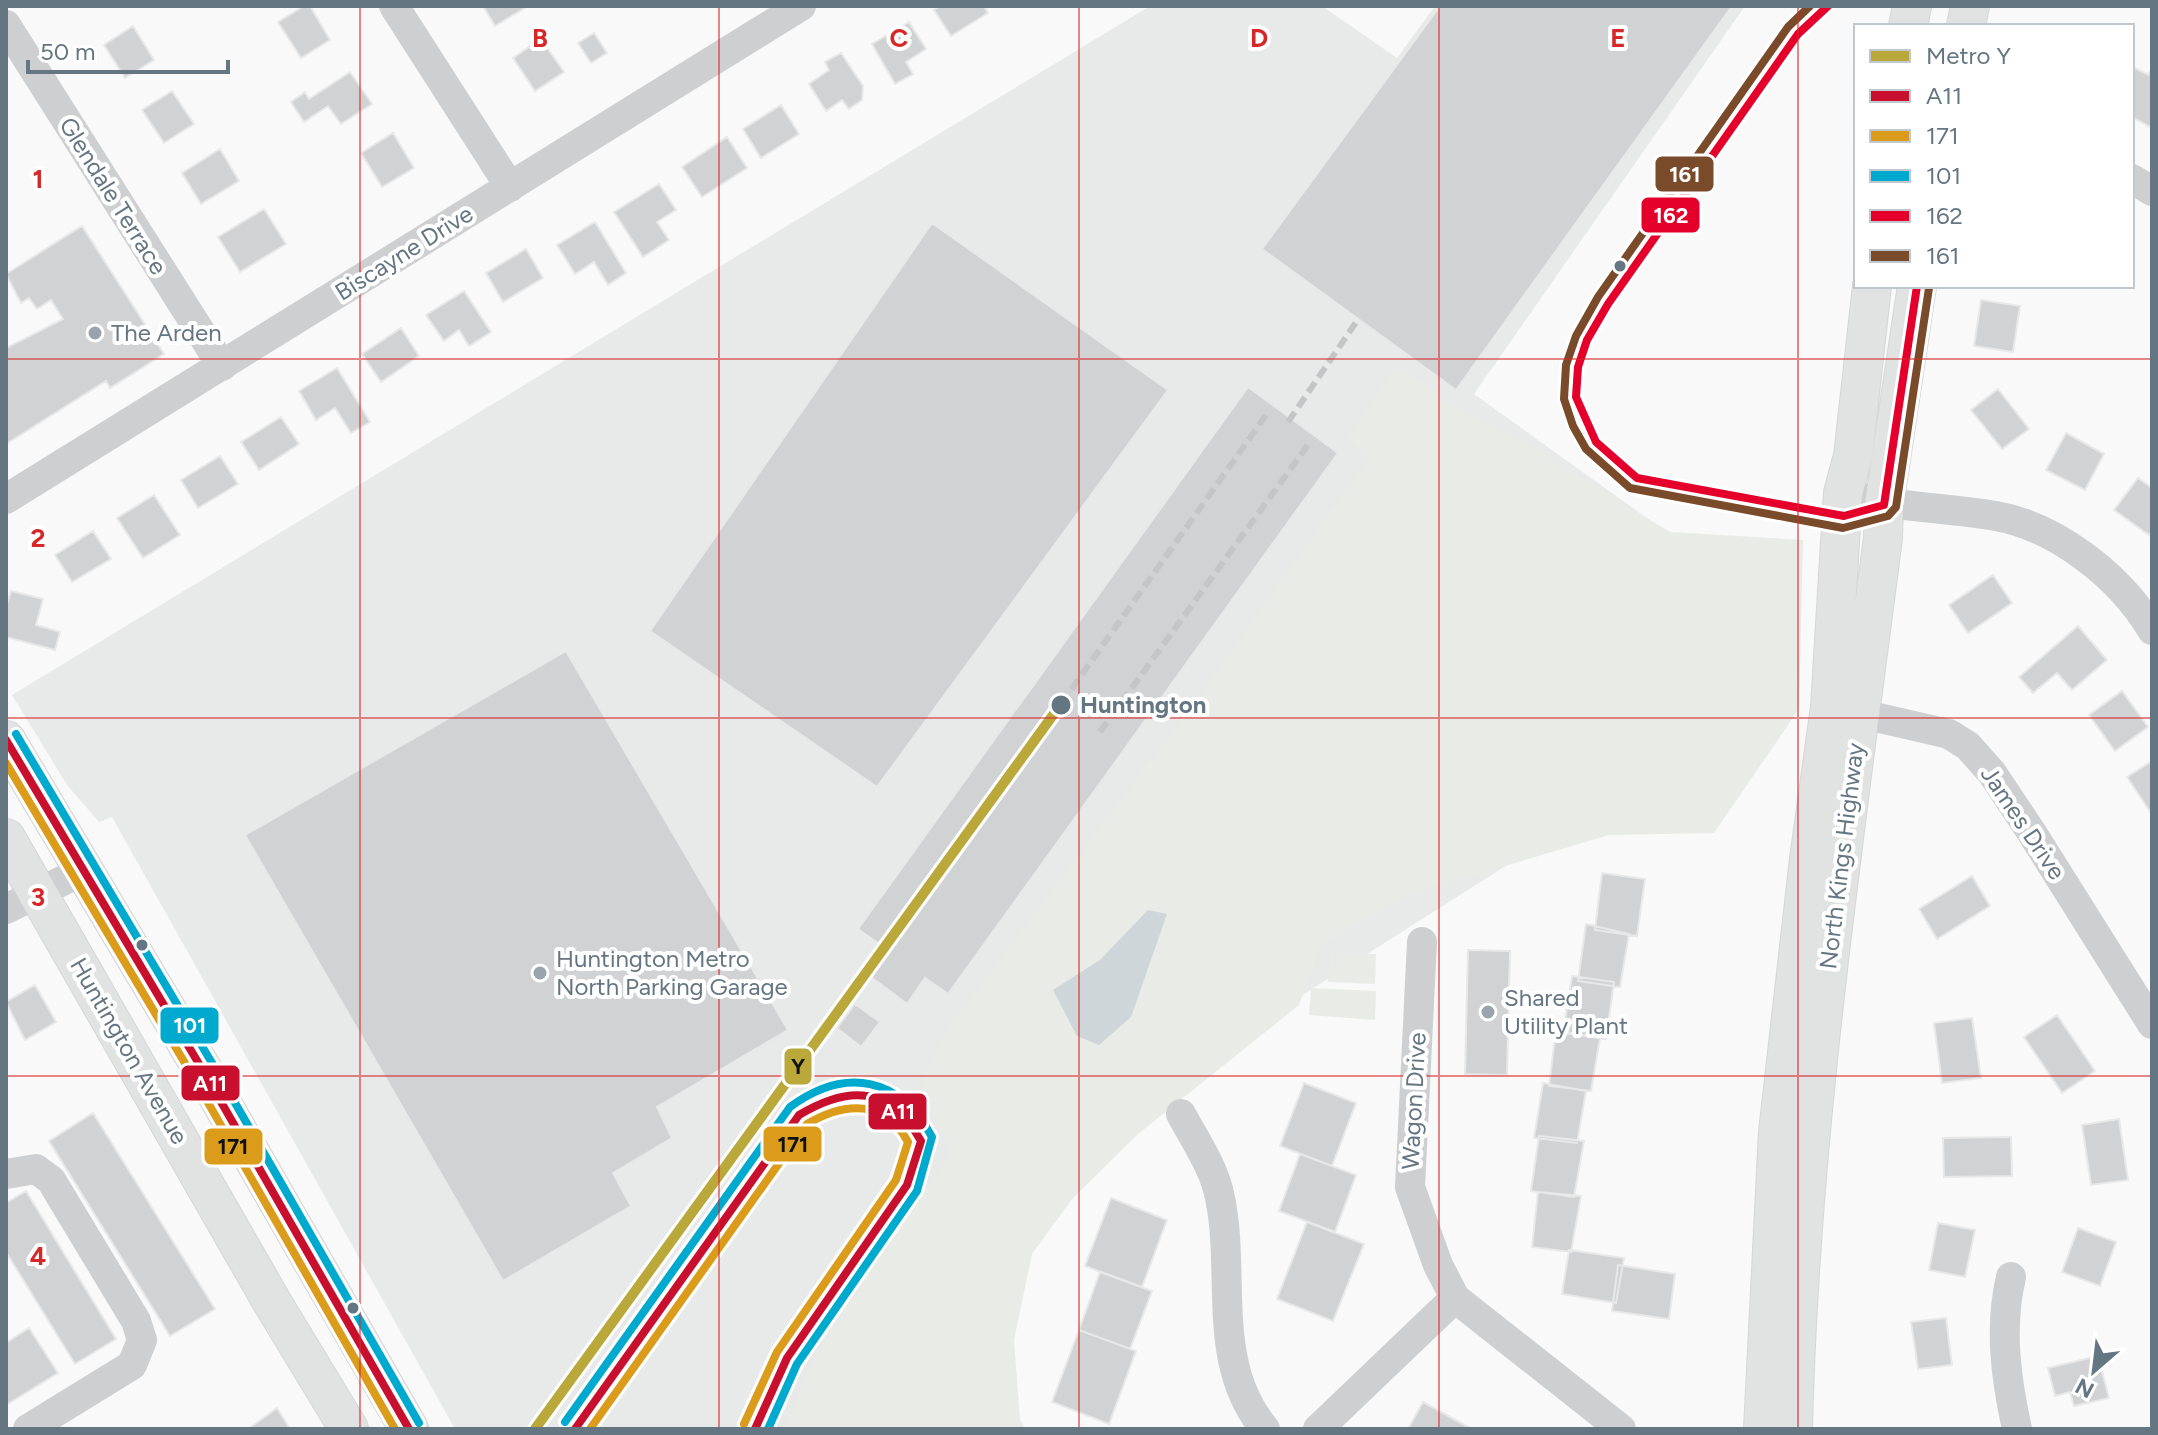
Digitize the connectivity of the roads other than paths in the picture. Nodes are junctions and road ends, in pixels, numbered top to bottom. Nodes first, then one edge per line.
1 (394, 6) edge
2 (799, 7) edge
3 (6, 25) edge
4 (2134, 180) edge
5 (510, 187) junction
6 (2152, 191) edge
7 (1872, 288) edge
8 (1917, 288) edge
9 (222, 366) junction
10 (1843, 493) junction
11 (6, 499) edge
12 (1884, 505) junction
13 (2152, 630) edge
14 (1845, 711) junction
15 (6, 740) edge
16 (6, 838) edge
17 (84, 870) junction
18 (22, 901) edge
19 (1422, 942) dead end
20 (2152, 1024) edge
21 (1181, 1114) dead end
22 (6, 1174) edge
23 (2011, 1277) dead end
24 (1455, 1298) junction
25 (28, 1429) edge
26 (349, 1429) edge
27 (409, 1429) edge
28 (1265, 1429) edge
29 (1318, 1429) edge
30 (1621, 1429) edge
31 (1763, 1429) edge
32 (1793, 1429) edge
33 (2017, 1429) edge

1 - 5 street
2 - 5 street, Biscayne Drive
3 - 9 street, Glendale Terrace
4 - 6 street
5 - 9 street, Biscayne Drive
7 - 10 main road, North Kings Highway
8 - 12 main road, North Kings Highway
9 - 11 street, Biscayne Drive
10 - 12 street
10 - 14 main road, North Kings Highway
12 - 13 street
12 - 14 main road, North Kings Highway
14 - 20 street, James Drive
14 - 31 main road, North Kings Highway
14 - 32 main road, North Kings Highway
15 - 17 main road
16 - 18 main road, Huntington Avenue
17 - 18 street
17 - 27 main road
18 - 26 main road, Huntington Avenue
19 - 24 street, Wagon Drive
21 - 28 street
22 - 25 street
23 - 33 street
24 - 29 street
24 - 30 street, Wagon Drive

